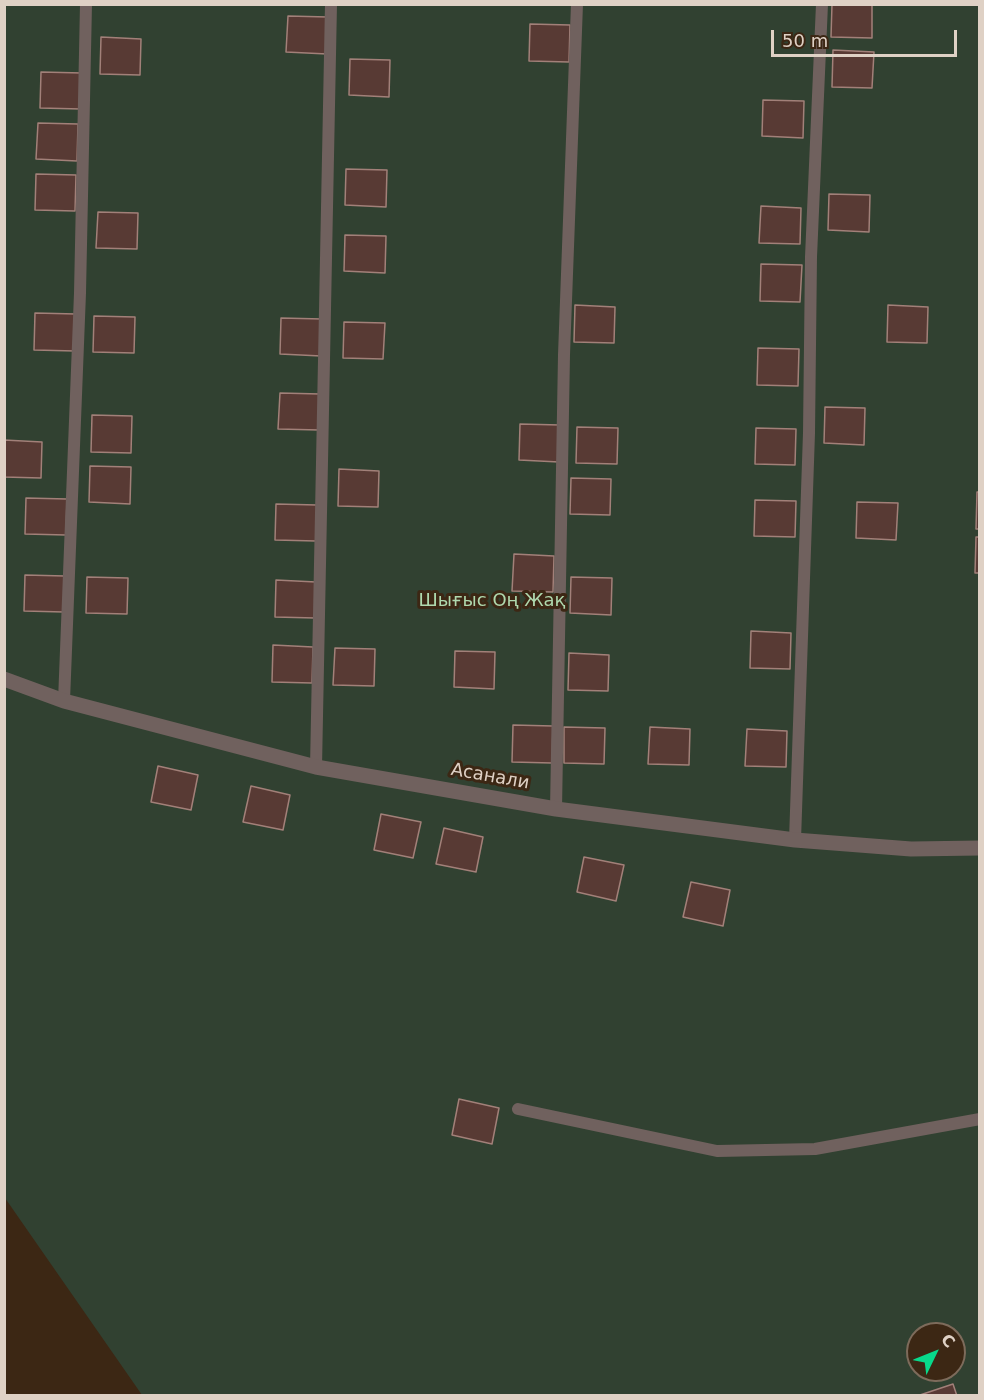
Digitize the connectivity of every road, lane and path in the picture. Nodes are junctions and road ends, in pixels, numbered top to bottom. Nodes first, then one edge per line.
1 (86, 4) edge
2 (332, 4) edge
3 (577, 4) edge
4 (822, 4) edge
5 (4, 679) edge
6 (64, 701) junction
7 (316, 767) junction
8 (556, 809) junction
9 (795, 840) junction
10 (980, 848) edge
11 (518, 1109) dead end
12 (980, 1119) edge

1 - 6 lane
2 - 7 lane
3 - 8 lane
4 - 9 lane
5 - 6 street, Асанали
6 - 7 street, Асанали
7 - 8 street, Асанали
8 - 9 street, Асанали
9 - 10 street, Асанали
11 - 12 lane

